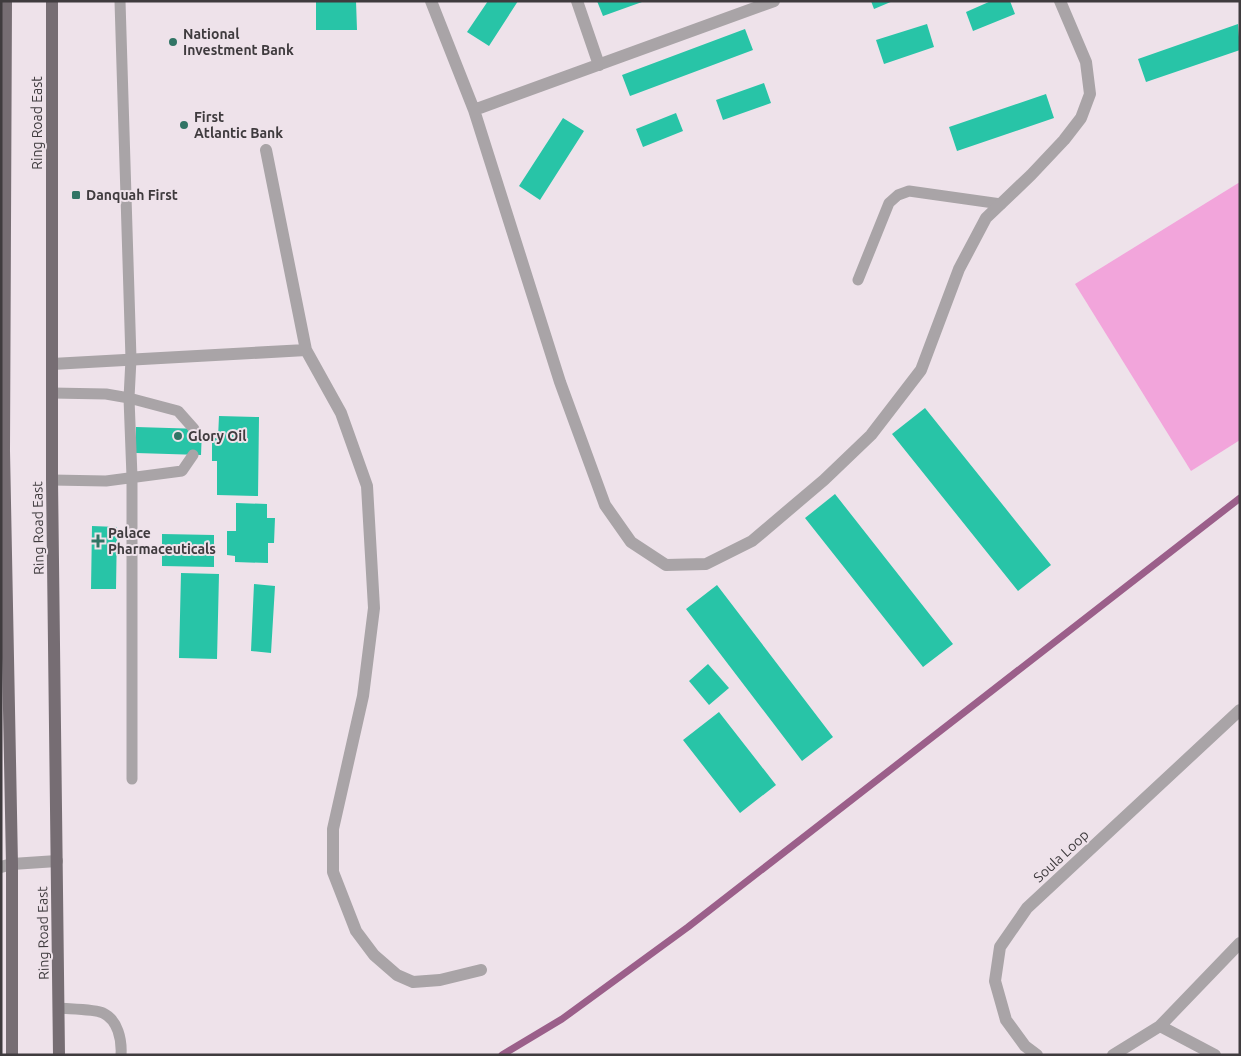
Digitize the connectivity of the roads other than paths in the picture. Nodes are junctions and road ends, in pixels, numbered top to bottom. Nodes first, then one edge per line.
1 (6, 1) edge
2 (52, 1) edge
3 (120, 1) edge
4 (431, 1) edge
5 (577, 1) edge
6 (774, 1) edge
7 (1060, 1) edge
8 (599, 65) junction
9 (474, 110) junction
10 (266, 150) dead end
11 (3, 183) edge
12 (1001, 204) junction
13 (858, 280) dead end
14 (306, 350) junction
15 (130, 359) junction
16 (52, 364) junction
17 (52, 393) junction
18 (129, 398) junction
19 (194, 429) dead end
20 (193, 455) dead end
21 (132, 477) junction
22 (52, 480) junction
23 (1240, 710) edge
24 (132, 779) dead end
25 (57, 861) junction
26 (7, 866) edge
27 (1240, 943) edge
28 (481, 970) dead end
29 (59, 1008) junction
30 (1160, 1026) junction
31 (12, 1055) edge
32 (59, 1055) edge
33 (121, 1055) edge
34 (1038, 1055) edge
35 (1113, 1055) edge
36 (1215, 1055) edge

1 - 11 main road
2 - 16 main road, Ring Road East
3 - 15 lane
4 - 9 street
5 - 8 street
6 - 8 street
7 - 12 street
8 - 9 street
9 - 12 street
10 - 14 street
11 - 26 main road
12 - 13 lane
14 - 15 street
14 - 28 street
15 - 16 street
15 - 18 lane
16 - 17 main road, Ring Road East
17 - 18 lane
17 - 22 main road, Ring Road East
18 - 19 lane
18 - 21 lane
20 - 21 lane
21 - 22 lane
21 - 24 lane
22 - 25 main road, Ring Road East
23 - 34 street, Soula Loop
25 - 26 street
25 - 29 main road, Ring Road East
26 - 31 main road
27 - 30 street
29 - 32 main road, Ring Road East
29 - 33 lane
30 - 35 street
30 - 36 street

